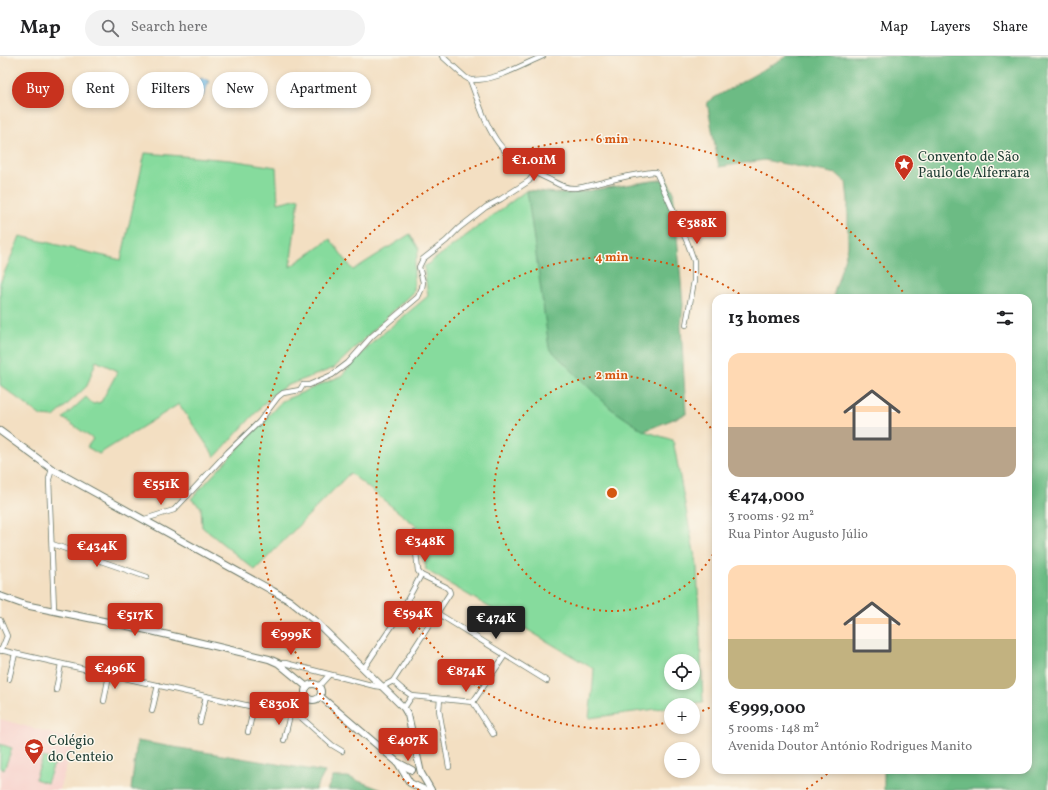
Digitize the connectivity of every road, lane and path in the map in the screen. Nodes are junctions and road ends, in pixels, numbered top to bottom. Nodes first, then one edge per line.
1 (442, 56) edge
2 (542, 56) edge
3 (470, 80) junction
4 (535, 173) junction
5 (686, 325) dead end
6 (0, 432) edge
7 (52, 469) junction
8 (145, 519) junction
9 (414, 533) dead end
10 (52, 544) junction
11 (421, 575) junction
12 (147, 577) dead end
13 (0, 596) edge
14 (54, 610) junction
15 (437, 613) junction
16 (0, 620) edge
17 (0, 650) edge
18 (15, 654) junction
19 (505, 655) junction
20 (278, 663) junction
21 (61, 664) junction
22 (364, 668) junction
23 (109, 675) junction
24 (329, 675) junction
25 (9, 679) dead end
26 (393, 681) junction
27 (547, 681) dead end
28 (158, 685) junction
29 (319, 686) junction
30 (307, 687) junction
31 (382, 687) junction
32 (56, 690) dead end
33 (206, 696) junction
34 (320, 696) junction
35 (412, 696) junction
36 (309, 698) junction
37 (440, 698) junction
38 (104, 701) dead end
39 (473, 702) junction
40 (254, 707) junction
41 (404, 708) junction
42 (152, 711) dead end
43 (296, 713) junction
44 (290, 715) junction
45 (200, 722) dead end
46 (248, 732) dead end
47 (493, 734) dead end
48 (284, 740) dead end
49 (342, 750) dead end
50 (417, 754) junction
51 (397, 762) junction
52 (449, 767) dead end
53 (412, 770) junction
54 (422, 774) junction
55 (407, 779) junction
56 (414, 785) junction
57 (425, 790) edge
58 (431, 790) edge

1 - 3 street
2 - 3 street
3 - 4 street
4 - 5 street
4 - 8 street
6 - 7 street
7 - 8 street
7 - 10 street
8 - 22 street
9 - 11 street
10 - 12 street
10 - 14 street
11 - 15 street
11 - 22 street
13 - 14 street
14 - 20 street
15 - 19 street
15 - 26 street
16 - 17 street
17 - 18 street
18 - 21 street
18 - 25 street
19 - 27 street
19 - 39 street
20 - 24 street
20 - 30 street
21 - 23 street
21 - 32 street
22 - 31 street
23 - 28 street
23 - 38 street
24 - 29 street
24 - 31 street
26 - 31 street
26 - 35 street
28 - 33 street
28 - 42 street
29 - 30 street
29 - 34 street
30 - 36 street
31 - 41 street
33 - 40 street
33 - 45 street
34 - 36 street
34 - 51 street
35 - 37 street
35 - 41 street
36 - 43 street
37 - 39 street
37 - 52 street
39 - 47 street
40 - 44 street
40 - 46 street
41 - 50 street
43 - 44 street
43 - 49 street
44 - 48 street
50 - 53 street
50 - 54 street
51 - 53 street
51 - 55 street
53 - 54 street
53 - 55 street
54 - 56 street
54 - 58 street
55 - 56 street
56 - 57 street

